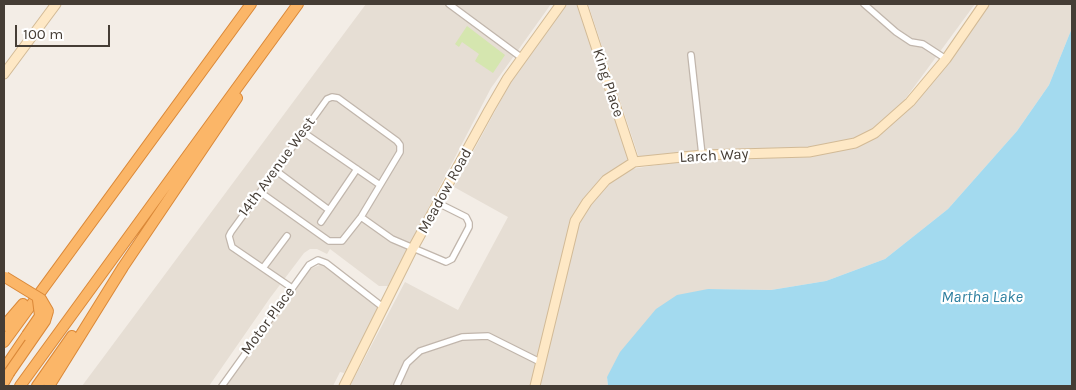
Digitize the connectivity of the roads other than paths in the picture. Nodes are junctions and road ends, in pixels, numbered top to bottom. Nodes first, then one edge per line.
1 (56, 4) edge
2 (251, 4) edge
3 (299, 4) edge
4 (449, 4) edge
5 (561, 4) edge
6 (582, 4) edge
7 (864, 4) edge
8 (984, 4) edge
9 (691, 55) dead end
10 (522, 58) junction
11 (946, 59) junction
12 (4, 74) edge
13 (303, 132) junction
14 (702, 156) junction
15 (634, 162) junction
16 (357, 169) junction
17 (275, 170) junction
18 (380, 185) junction
19 (260, 192) junction
20 (438, 203) junction
21 (330, 210) junction
22 (361, 217) junction
23 (321, 222) dead end
24 (286, 236) dead end
25 (414, 248) junction
26 (63, 258) junction
27 (123, 267) junction
28 (263, 268) junction
29 (4, 277) edge
30 (292, 288) junction
31 (35, 295) junction
32 (384, 308) junction
33 (4, 326) edge
34 (4, 342) edge
35 (540, 362) junction
36 (6, 375) edge
37 (397, 385) edge
38 (20, 386) edge
39 (37, 386) edge
40 (49, 386) edge
41 (222, 386) edge
42 (344, 386) edge
43 (535, 386) edge

1 - 12 street
2 - 26 highway
3 - 27 highway
3 - 38 highway
4 - 10 street
5 - 10 street, Meadow Road
6 - 15 street, King Place
7 - 11 street
8 - 11 street, Larch Way
9 - 14 street
10 - 20 street, Meadow Road
11 - 14 street, Larch Way
13 - 16 street
13 - 17 street, 14th Avenue West
13 - 18 street, 14th Avenue West
14 - 15 street, Larch Way
15 - 35 street, Larch Way
16 - 18 street
16 - 21 street
17 - 19 street, 14th Avenue West
17 - 21 street
18 - 22 street
19 - 22 street
19 - 28 street, 14th Avenue West
20 - 25 street, Meadow Road
20 - 25 street
21 - 23 street
22 - 25 street
24 - 28 street
25 - 32 street, Meadow Road
26 - 33 highway
26 - 34 highway
27 - 39 highway
27 - 40 highway
28 - 30 street
29 - 31 highway, bridge
30 - 32 street, Motor Place
30 - 41 street, Motor Place
31 - 36 highway, bridge
31 - 36 highway, bridge
32 - 42 street, Meadow Road
35 - 37 street
35 - 43 street, Larch Way

